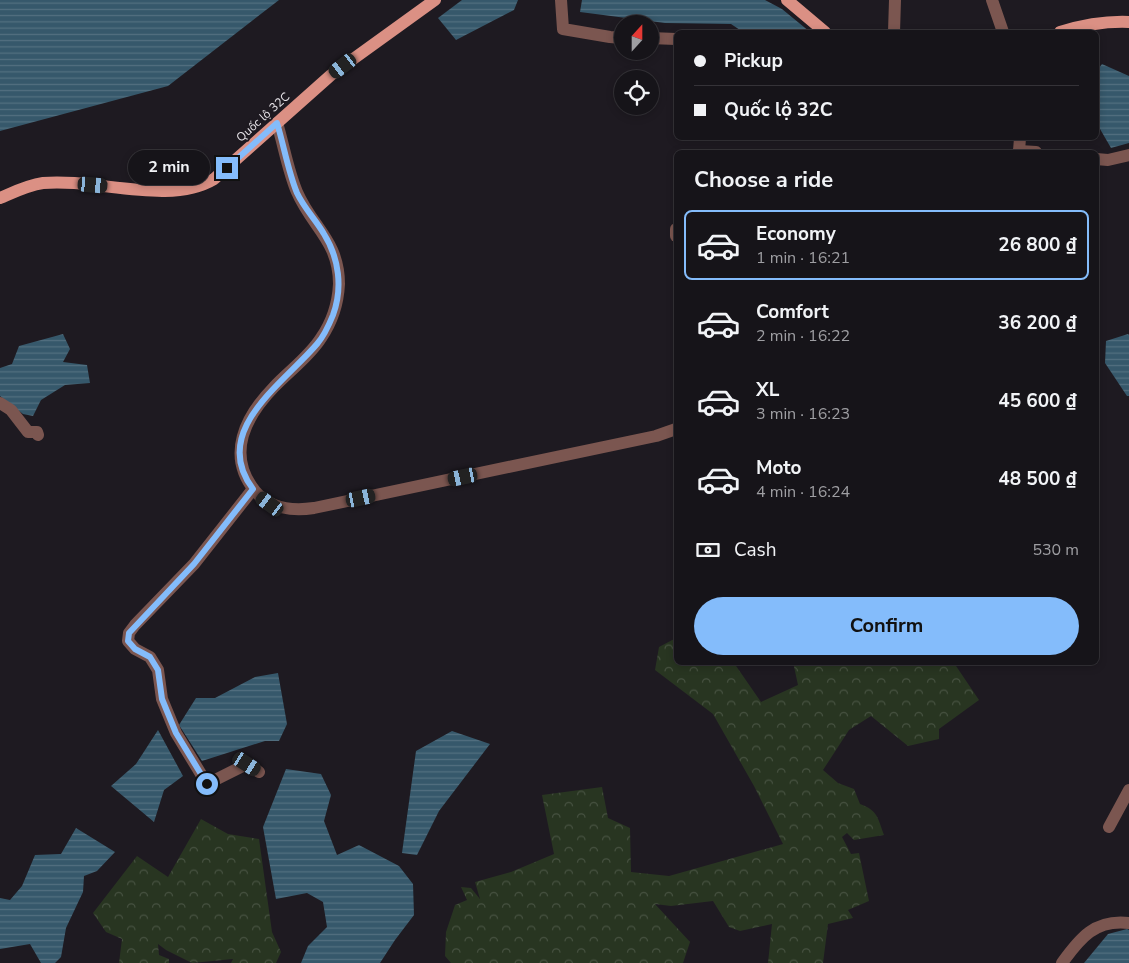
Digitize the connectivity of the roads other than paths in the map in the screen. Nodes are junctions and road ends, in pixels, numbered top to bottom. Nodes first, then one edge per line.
1 (435, 0) edge
2 (561, 0) edge
3 (787, 0) edge
4 (895, 0) edge
5 (992, 0) edge
6 (1129, 22) edge
7 (823, 30) edge
8 (894, 30) edge
9 (1003, 30) edge
10 (1068, 30) edge
11 (614, 37) edge
12 (659, 38) edge
13 (674, 39) edge
14 (277, 123) junction
15 (1129, 155) edge
16 (1099, 159) edge
17 (0, 198) edge
18 (0, 403) edge
19 (674, 430) edge
20 (38, 435) dead end
21 (253, 489) junction
22 (259, 772) dead end
23 (1129, 790) edge
24 (1108, 827) dead end
25 (1129, 923) edge
26 (1062, 963) edge

1 - 14 main road, Quốc lộ 32C
2 - 11 street
3 - 7 main road
4 - 8 street
5 - 9 street
6 - 10 main road
12 - 13 street
14 - 17 main road, Quốc lộ 32C
14 - 21 street
15 - 16 street
18 - 20 street
19 - 21 street
21 - 22 street
23 - 24 street
25 - 26 street

